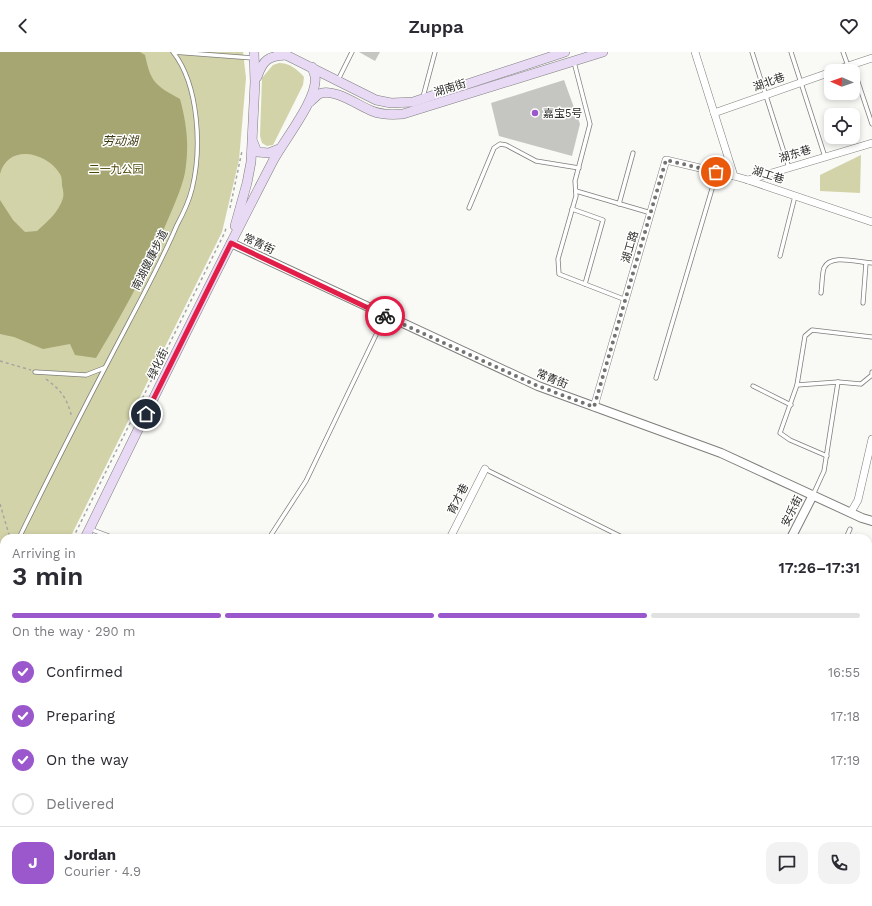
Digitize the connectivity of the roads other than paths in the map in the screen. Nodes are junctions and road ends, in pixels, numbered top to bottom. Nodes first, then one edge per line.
1 (352, 52) edge
2 (436, 52) edge
3 (565, 52) edge
4 (603, 52) edge
5 (695, 52) edge
6 (752, 52) edge
7 (791, 52) edge
8 (843, 52) edge
9 (283, 54) edge
10 (254, 55) edge
11 (872, 58) edge
12 (574, 62) junction
13 (847, 64) edge
14 (854, 64) edge
15 (312, 67) junction
16 (824, 74) edge
17 (338, 80) junction
18 (255, 82) junction
19 (801, 82) junction
20 (860, 88) edge
21 (766, 95) junction
22 (422, 98) junction
23 (308, 105) junction
24 (714, 112) junction
25 (872, 124) edge
26 (253, 140) junction
27 (872, 143) edge
28 (279, 150) junction
29 (633, 153) dead end
30 (825, 157) junction
31 (579, 168) junction
32 (789, 168) junction
33 (716, 172) junction
34 (734, 176) junction
35 (748, 180) junction
36 (576, 191) junction
37 (794, 200) dead end
38 (619, 204) junction
39 (468, 208) dead end
40 (572, 209) junction
41 (651, 214) junction
42 (872, 222) edge
43 (231, 243) junction
44 (780, 256) dead end
45 (866, 263) junction
46 (872, 263) edge
47 (585, 284) junction
48 (821, 293) dead end
49 (626, 300) junction
50 (863, 303) dead end
51 (385, 316) junction
52 (872, 337) edge
53 (104, 368) junction
54 (35, 372) road end
55 (872, 372) edge
56 (656, 378) dead end
57 (838, 382) junction
58 (797, 385) junction
59 (753, 386) dead end
60 (791, 405) junction
61 (594, 407) junction
62 (872, 439) edge
63 (827, 456) junction
64 (485, 469) joint
65 (813, 495) junction
66 (850, 512) junction
67 (872, 521) edge
68 (89, 529) junction
69 (850, 529) dead end
70 (21, 534) edge
71 (87, 534) edge
72 (103, 534) edge
73 (272, 534) edge
74 (452, 534) edge
75 (616, 534) edge
76 (793, 534) edge
77 (848, 534) edge

1 - 17 lane
2 - 22 lane
3 - 22 main road, 湖南街
4 - 12 main road, 湖南街
5 - 24 street, 湖工巷
6 - 21 lane
7 - 19 lane
8 - 13 lane
9 - 15 main road, 湖南街
9 - 18 main road
10 - 18 main road, 绿化街
10 - 53 lane, 南湖健康步道
11 - 14 street, 湖北巷
12 - 23 main road, 湖南街
12 - 31 lane
15 - 17 main road, 湖南街
15 - 23 main road, 绿化街
16 - 19 street, 湖北巷
17 - 22 main road, 湖南街
18 - 26 main road, 绿化街
19 - 21 street, 湖北巷
19 - 30 lane
20 - 25 lane
21 - 24 street, 湖北巷
21 - 32 lane
23 - 28 main road, 绿化街
24 - 34 street, 湖工巷
26 - 28 main road
26 - 43 main road, 绿化街
27 - 30 street, 湖东巷
28 - 43 main road, 绿化街
29 - 38 lane
30 - 32 street, 湖东巷
31 - 36 lane
31 - 39 lane
32 - 35 street, 湖东巷
33 - 34 street, 湖工路
33 - 41 street, 湖工路
33 - 56 lane
34 - 35 street, 湖工巷
35 - 42 street, 湖工巷
36 - 38 lane
36 - 40 lane
37 - 44 lane
38 - 41 lane
40 - 47 lane
40 - 47 lane
41 - 49 street, 湖工路
43 - 51 street, 常青街
43 - 68 main road, 绿化街
45 - 46 lane
45 - 48 lane
45 - 50 lane
47 - 49 lane
49 - 61 street, 湖工路
51 - 61 street, 常青街
51 - 73 lane
52 - 58 lane
53 - 54 lane
53 - 70 lane, 南湖健康步道
55 - 57 lane
57 - 58 lane
57 - 63 lane
58 - 60 lane
59 - 60 lane
60 - 63 lane
61 - 65 street, 常青街
62 - 66 street
63 - 65 lane
64 - 74 street, 育才巷
64 - 75 lane
65 - 66 street, 常青街
65 - 76 street, 安乐街
66 - 67 street, 常青街
68 - 71 main road, 绿化街
68 - 72 lane
69 - 77 lane

